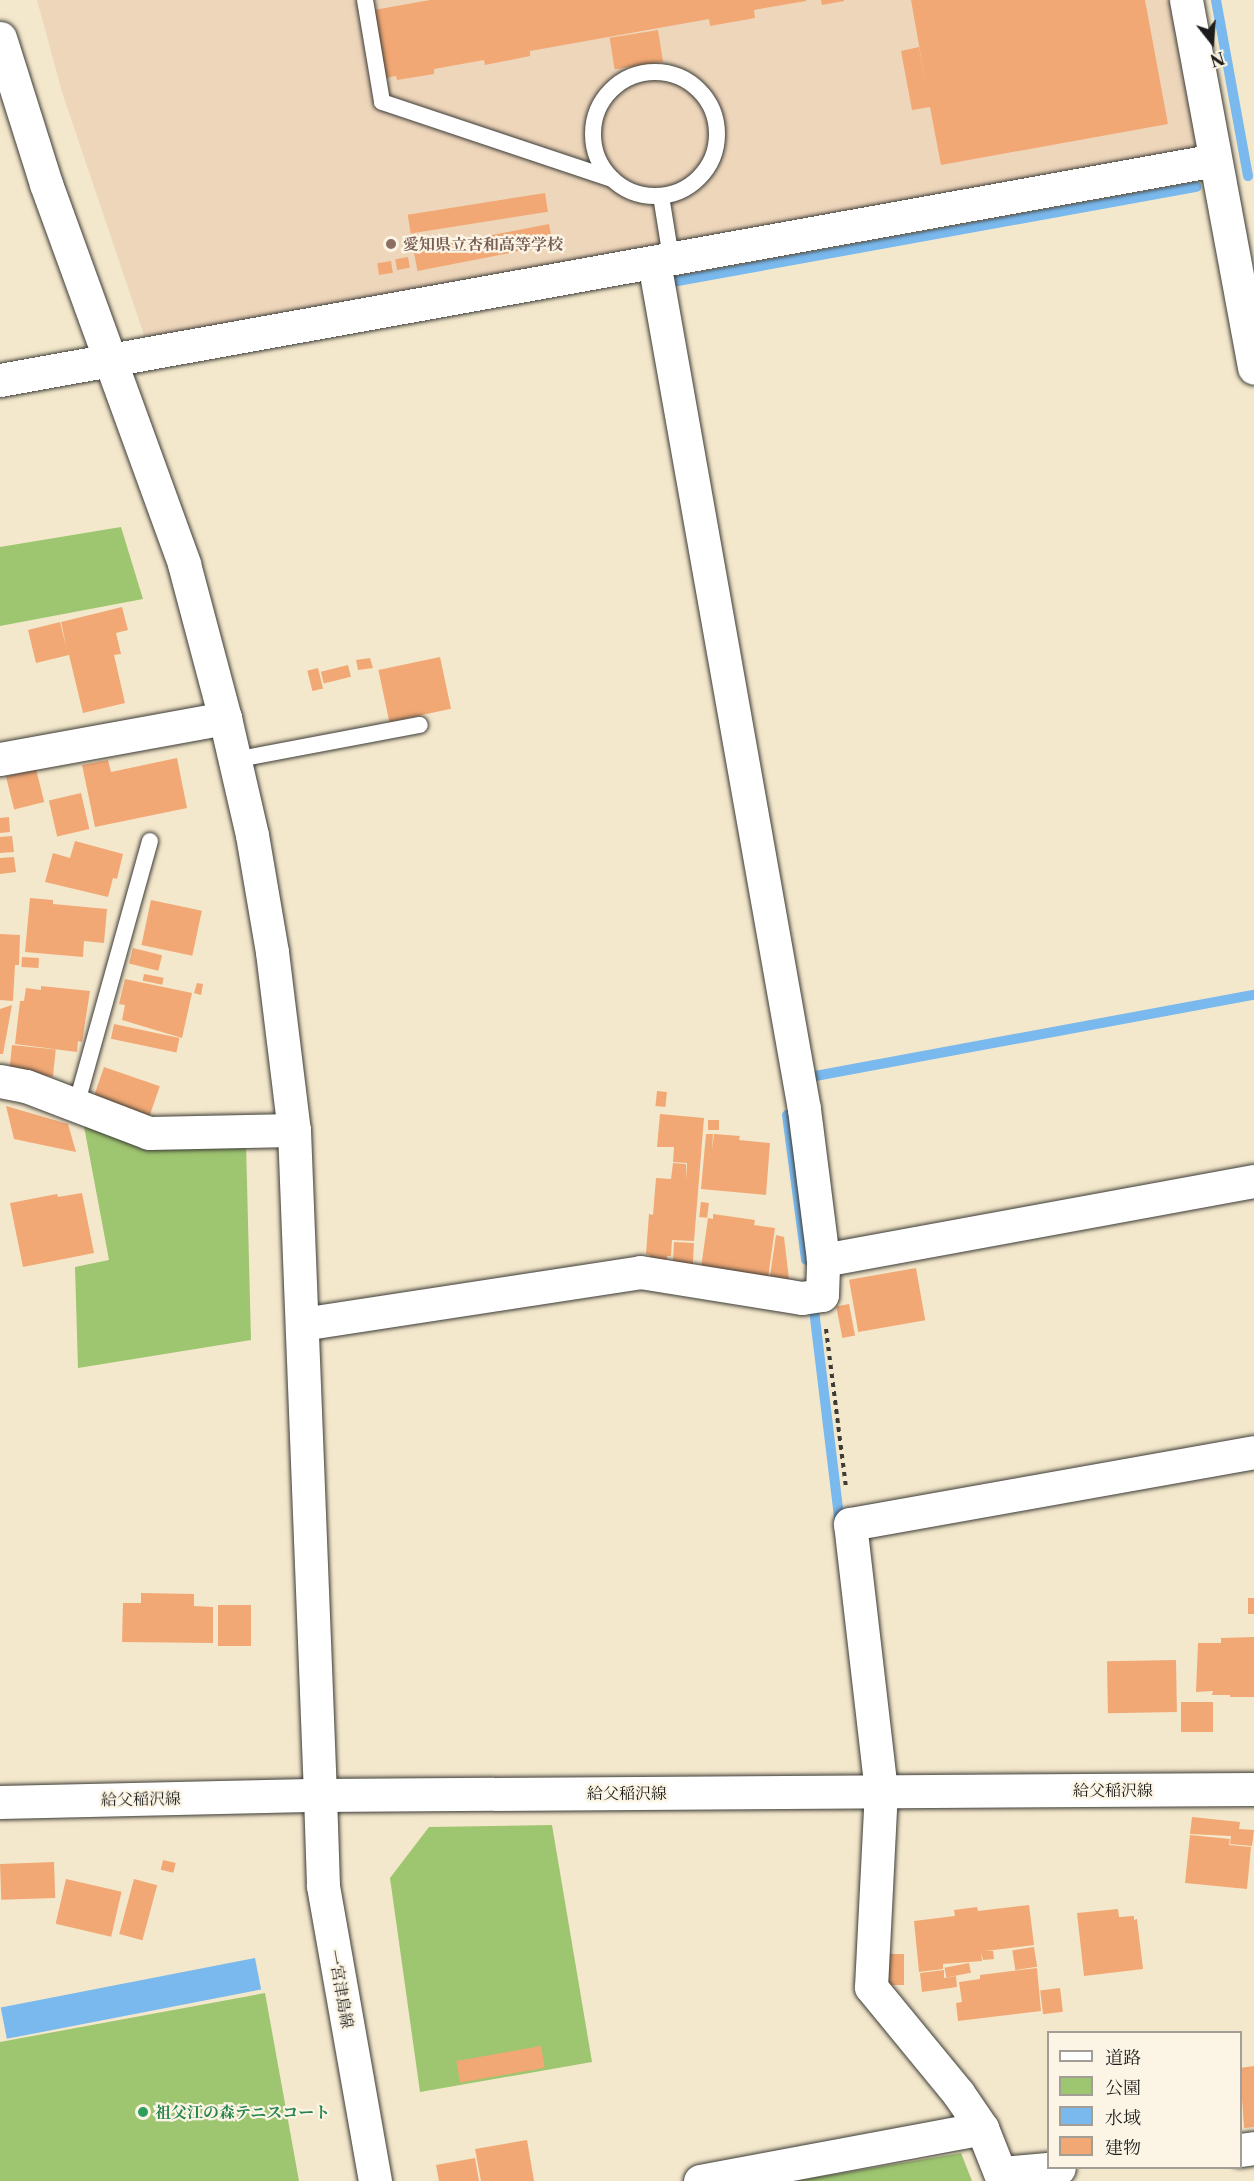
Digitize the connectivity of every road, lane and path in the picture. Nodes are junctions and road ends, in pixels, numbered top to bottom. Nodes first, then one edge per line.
1 (365, 0) edge
2 (1186, 0) edge
3 (0, 38) edge
4 (1215, 160) junction
5 (612, 180) junction
6 (661, 196) junction
7 (663, 260) junction
8 (111, 359) junction
9 (1254, 368) edge
10 (0, 380) edge
11 (225, 718) junction
12 (420, 726) dead end
13 (0, 759) edge
14 (234, 760) junction
15 (150, 841) dead end
16 (0, 1082) edge
17 (76, 1106) junction
18 (294, 1130) junction
19 (1254, 1181) edge
20 (823, 1260) junction
21 (822, 1295) junction
22 (302, 1324) junction
23 (1254, 1452) edge
24 (850, 1524) junction
25 (1254, 1789) edge
26 (881, 1791) junction
27 (320, 1795) junction
28 (0, 1802) edge
29 (982, 2128) junction
30 (1053, 2169) edge
31 (1003, 2177) edge
32 (375, 2181) edge
33 (700, 2181) edge

1 - 5 lane
2 - 4 street
3 - 8 street, 一宮津島線
4 - 7 street
4 - 9 street
5 - 6 lane
5 - 6 lane
6 - 7 lane
7 - 8 street
7 - 20 street
8 - 10 street
8 - 11 street, 一宮津島線
11 - 13 street
11 - 14 street, 一宮津島線
12 - 14 lane
14 - 18 street, 一宮津島線
15 - 17 lane
16 - 17 street
17 - 18 street
18 - 22 street, 一宮津島線
19 - 20 street
20 - 21 street
21 - 22 street
21 - 24 path
22 - 27 street, 一宮津島線
23 - 24 street
24 - 26 street
25 - 26 street, 給父稲沢線
26 - 27 street, 給父稲沢線
26 - 29 street
27 - 28 street, 給父稲沢線
27 - 32 street, 一宮津島線
29 - 31 street
29 - 33 street
30 - 31 street

